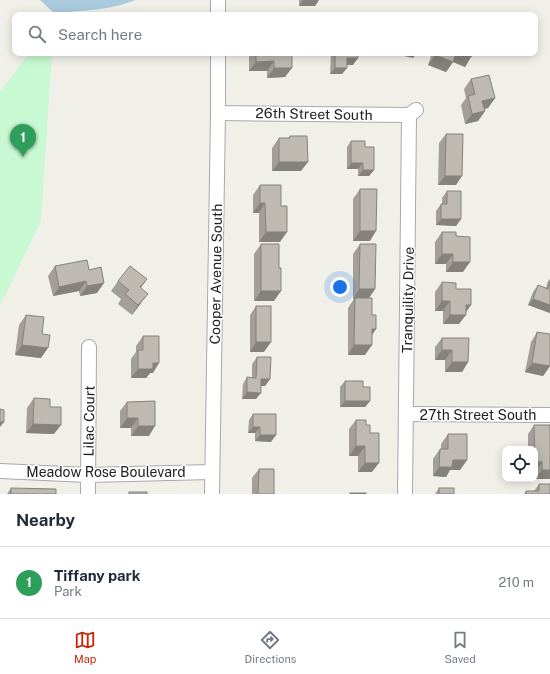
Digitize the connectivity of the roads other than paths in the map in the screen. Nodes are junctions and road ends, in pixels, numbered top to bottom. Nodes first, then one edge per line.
1 (218, 0) edge
2 (218, 12) edge
3 (218, 56) edge
4 (412, 112) joint
5 (218, 113) junction
6 (89, 347) dead end
7 (407, 414) junction
8 (550, 415) edge
9 (0, 471) edge
10 (212, 472) junction
11 (88, 475) junction
12 (88, 494) edge
13 (212, 494) edge
14 (405, 494) edge

1 - 2 street
3 - 5 street, Cooper Avenue South
4 - 5 street, 26th Street South
4 - 7 street, Tranquility Drive
5 - 10 street, Cooper Avenue South
6 - 11 street, Lilac Court
7 - 8 street, 27th Street South
7 - 14 street, Tranquility Drive
9 - 11 street, Meadow Rose Boulevard
10 - 11 street, Meadow Rose Boulevard
10 - 13 street, Cooper Avenue South
11 - 12 street, Lilac Court

